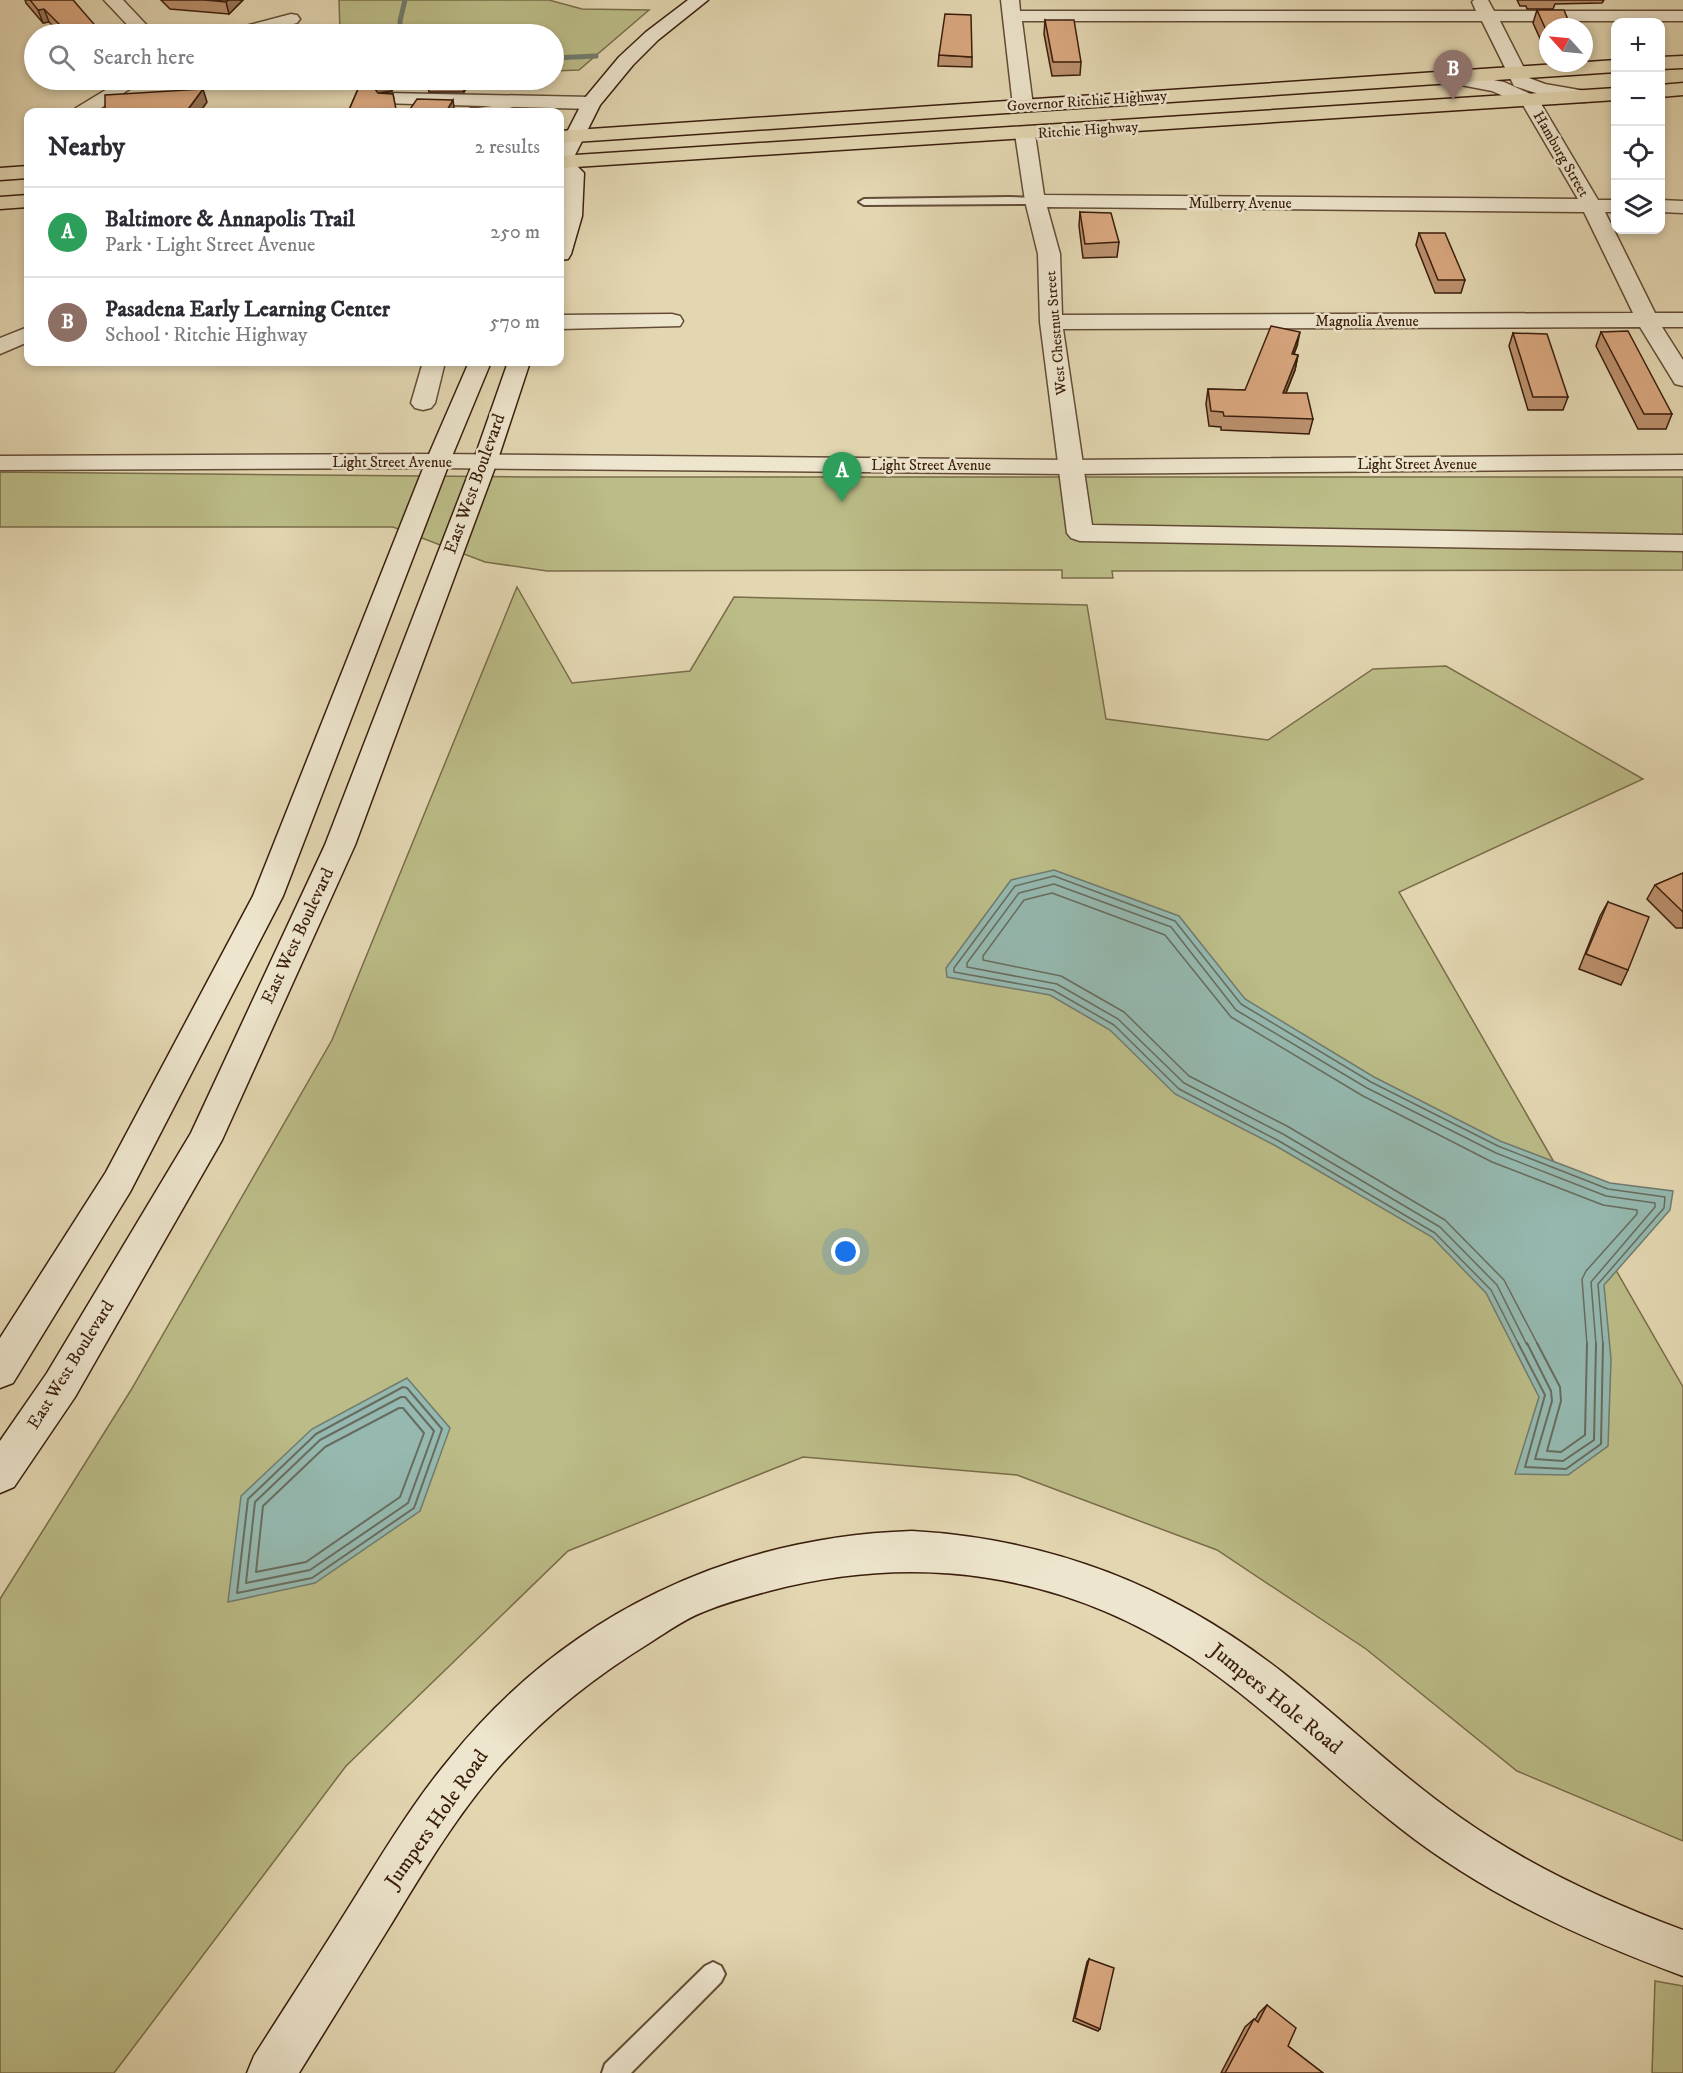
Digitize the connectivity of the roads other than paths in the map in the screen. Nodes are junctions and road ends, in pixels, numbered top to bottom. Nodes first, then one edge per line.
1 (113, 0) edge
2 (699, 0) edge
3 (1480, 0) edge
4 (1011, 8) edge
5 (1683, 16) edge
6 (1491, 18) junction
7 (291, 19) dead end
8 (136, 24) edge
9 (273, 24) edge
10 (1683, 62) edge
11 (1665, 63) edge
12 (1611, 66) edge
13 (1516, 72) junction
14 (1447, 77) junction
15 (1683, 89) edge
16 (118, 90) edge
17 (1665, 91) edge
18 (1206, 93) junction
19 (1611, 94) edge
20 (1584, 96) junction
21 (387, 99) edge
22 (520, 100) junction
23 (1530, 100) junction
24 (591, 103) junction
25 (1023, 106) junction
26 (89, 108) edge
27 (496, 108) edge
28 (1025, 134) junction
29 (567, 137) edge
30 (837, 144) junction
31 (564, 163) edge
32 (564, 166) edge
33 (24, 172) edge
34 (0, 174) edge
35 (24, 201) edge
36 (1035, 201) junction
37 (864, 202) dead end
38 (0, 203) edge
39 (1591, 205) junction
40 (1611, 206) edge
41 (1665, 206) edge
42 (1683, 207) edge
43 (564, 241) edge
44 (1647, 320) junction
45 (1683, 320) edge
46 (672, 321) dead end
47 (564, 322) edge
48 (1051, 322) junction
49 (24, 336) edge
50 (0, 347) edge
51 (433, 366) edge
52 (478, 366) edge
53 (518, 366) edge
54 (1683, 379) edge
55 (423, 402) dead end
56 (438, 461) junction
57 (485, 462) junction
58 (1683, 462) edge
59 (0, 464) edge
60 (1070, 467) junction
61 (1683, 543) edge
62 (0, 1371) edge
63 (0, 1474) edge
64 (1683, 1953) edge
65 (713, 1974) dead end
66 (271, 2073) edge
67 (614, 2073) edge

1 - 8 street
2 - 24 street
3 - 6 street
4 - 6 street
4 - 25 street
5 - 6 street
6 - 13 street
7 - 9 street
10 - 11 highway
12 - 13 highway, Governor Ritchie Highway
13 - 14 highway, Governor Ritchie Highway
13 - 20 street, Hamburg Street
14 - 18 highway, Governor Ritchie Highway
14 - 23 street, Hamburg Street
15 - 17 highway
16 - 26 street
18 - 25 highway, Governor Ritchie Highway
18 - 28 highway
19 - 20 highway, Ritchie Highway
20 - 23 highway, Ritchie Highway
21 - 22 street
22 - 24 street
22 - 27 lane
23 - 28 highway, Ritchie Highway
23 - 39 street, Hamburg Street
24 - 29 street
25 - 29 highway, Governor Ritchie Highway
25 - 30 highway
28 - 30 highway, Ritchie Highway
28 - 36 street, West Chestnut Street
30 - 31 highway, Ritchie Highway
32 - 43 street
33 - 34 highway
35 - 38 highway
36 - 37 lane, Mulberry Avenue
36 - 39 street, Mulberry Avenue
36 - 48 street, West Chestnut Street
39 - 40 street, Mulberry Avenue
39 - 44 street, Hamburg Street
41 - 42 street
44 - 45 street, Magnolia Avenue
44 - 48 street, Magnolia Avenue
44 - 54 street, Hamburg Street
46 - 47 street
48 - 60 street, West Chestnut Street
49 - 50 street
51 - 55 street
52 - 56 street
53 - 57 street, East West Boulevard
56 - 57 street, Light Street Avenue
56 - 59 street, Light Street Avenue
56 - 62 street
57 - 60 street, Light Street Avenue
57 - 63 street, East West Boulevard
58 - 60 street, Light Street Avenue
60 - 61 street, West Chestnut Street
64 - 66 street, Jumpers Hole Road
65 - 67 lane

